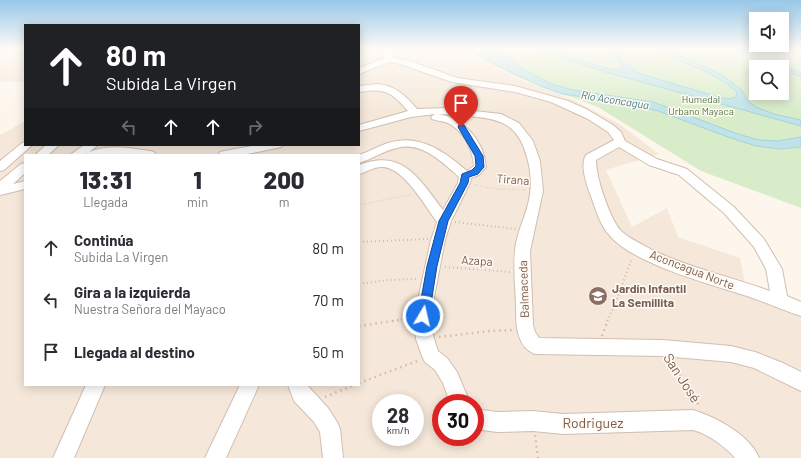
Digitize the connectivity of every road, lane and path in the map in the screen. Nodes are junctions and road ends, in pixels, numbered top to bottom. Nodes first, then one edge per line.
1 (428, 70) edge
2 (360, 89) edge
3 (410, 114) junction
4 (360, 128) edge
5 (619, 142) junction
6 (25, 146) edge
7 (52, 146) edge
8 (90, 146) edge
9 (240, 146) edge
10 (268, 146) edge
11 (225, 151) edge
12 (42, 154) edge
13 (78, 154) edge
14 (94, 154) edge
15 (143, 154) edge
16 (360, 159) edge
17 (0, 167) edge
18 (24, 167) edge
19 (24, 168) edge
20 (360, 170) edge
21 (0, 179) edge
22 (464, 179) junction
23 (24, 185) edge
24 (0, 190) edge
25 (537, 191) junction
26 (422, 192) junction
27 (360, 204) edge
28 (444, 221) junction
29 (528, 230) junction
30 (438, 240) junction
31 (360, 242) edge
32 (637, 248) junction
33 (430, 272) junction
34 (521, 273) junction
35 (360, 284) edge
36 (780, 300) junction
37 (801, 309) edge
38 (423, 316) junction
39 (360, 326) edge
40 (525, 330) junction
41 (426, 339) junction
42 (603, 347) junction
43 (663, 348) junction
44 (431, 356) junction
45 (801, 382) edge
46 (360, 383) edge
47 (96, 386) edge
48 (250, 386) edge
49 (297, 386) edge
50 (352, 386) edge
51 (456, 394) edge
52 (309, 404) junction
53 (484, 420) edge
54 (533, 422) junction
55 (706, 424) junction
56 (63, 458) edge
57 (214, 458) edge
58 (333, 458) edge
59 (538, 458) edge
60 (749, 458) edge

1 - 5 street
2 - 3 street
3 - 4 street, Balmaceda
3 - 22 street
3 - 25 street, Balmaceda
5 - 32 street, Aconcagua Norte
5 - 36 street
6 - 17 street
7 - 12 street
8 - 13 street
9 - 11 street
10 - 11 street
14 - 15 street
16 - 22 street
18 - 21 street
19 - 24 street
20 - 26 street
22 - 25 path, Tirana
22 - 28 street
23 - 24 street
25 - 29 street, Balmaceda
26 - 27 path
26 - 28 street
28 - 29 path
28 - 30 street
29 - 34 street, Balmaceda
30 - 31 path
30 - 33 street
32 - 36 street, Aconcagua Norte
32 - 42 path
33 - 34 path, Azapa
33 - 35 path, Azapa
33 - 38 street
34 - 40 street, Balmaceda
36 - 37 street, Aconcagua Norte
38 - 39 path
38 - 41 street
40 - 41 path
40 - 42 street, Balmaceda
41 - 44 street
42 - 43 street, Balmaceda
43 - 45 street, Balmaceda
43 - 55 path, San José
44 - 46 path
44 - 51 street
47 - 56 street
48 - 57 street
49 - 52 street
50 - 52 path
52 - 58 street
53 - 54 street, Rodriguez
54 - 55 street, Rodriguez
54 - 59 path
55 - 60 street

